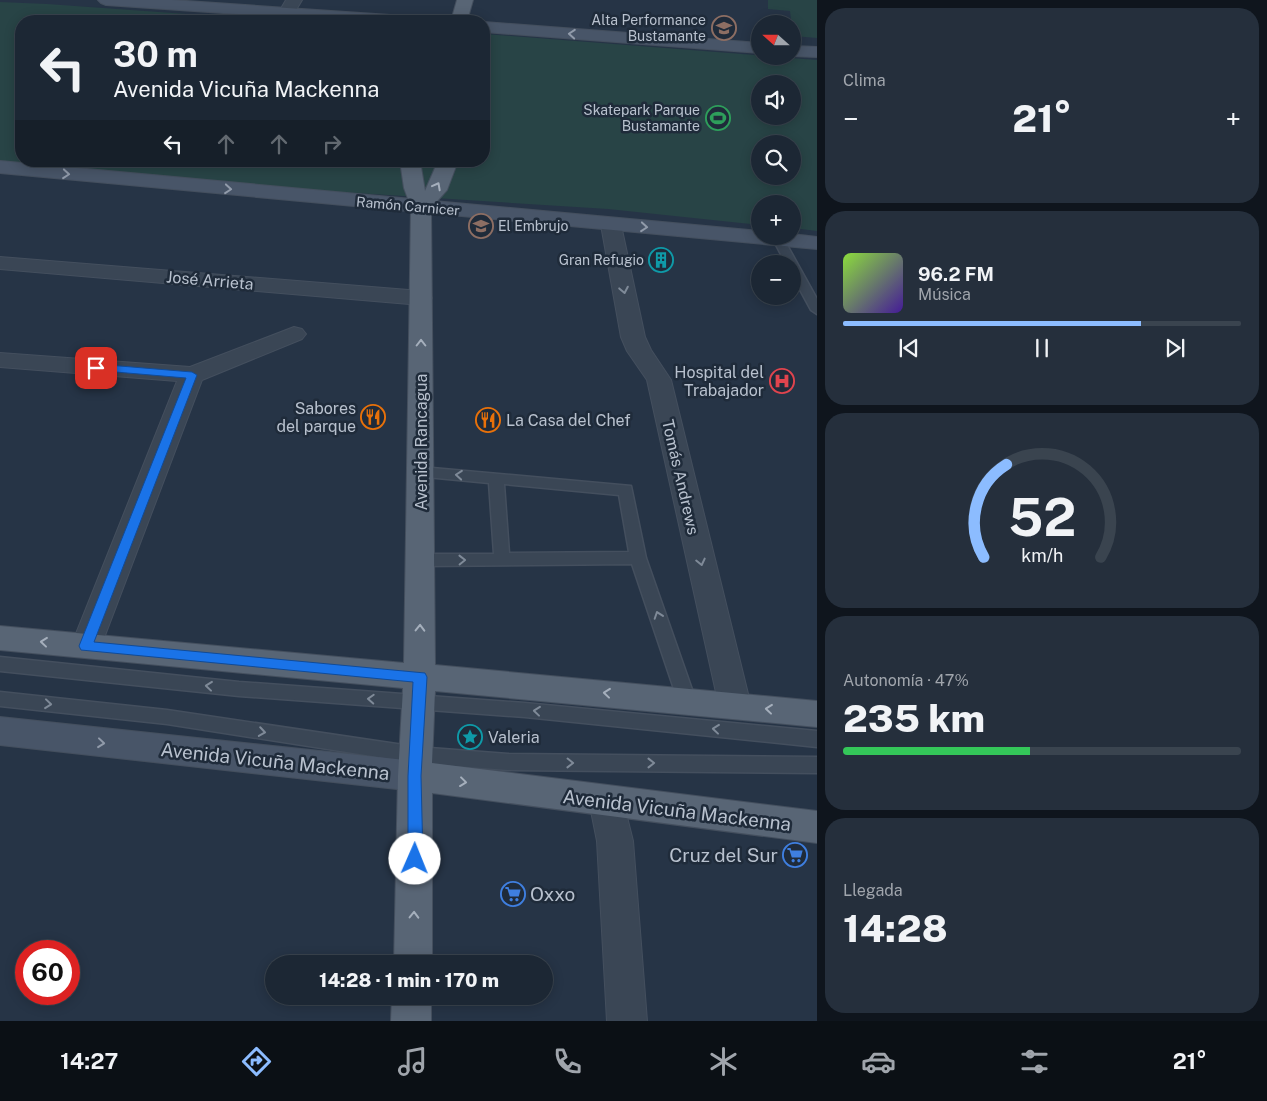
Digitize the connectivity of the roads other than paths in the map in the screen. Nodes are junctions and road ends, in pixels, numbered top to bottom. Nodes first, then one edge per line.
1 (106, 0) edge
2 (465, 0) edge
3 (291, 6) edge
4 (359, 15) edge
5 (461, 15) edge
6 (490, 27) edge
7 (751, 47) edge
8 (801, 51) edge
9 (817, 52) edge
10 (0, 167) edge
11 (411, 167) edge
12 (446, 167) edge
13 (421, 208) junction
14 (612, 224) junction
15 (751, 237) edge
16 (801, 241) edge
17 (817, 243) edge
18 (781, 245) edge
19 (0, 263) edge
20 (420, 298) junction
21 (817, 310) edge
22 (294, 334) dead end
23 (0, 360) edge
24 (192, 375) junction
25 (421, 472) junction
26 (496, 478) junction
27 (638, 558) junction
28 (502, 559) junction
29 (421, 560) junction
30 (0, 638) edge
31 (86, 646) junction
32 (0, 664) edge
33 (420, 690) junction
34 (0, 699) edge
35 (687, 701) junction
36 (735, 706) junction
37 (817, 714) edge
38 (0, 731) edge
39 (817, 739) edge
40 (416, 765) junction
41 (817, 765) edge
42 (606, 801) junction
43 (817, 828) edge
44 (413, 955) edge
45 (412, 1005) edge
46 (411, 1021) edge
47 (626, 1021) edge

1 - 3 main road
2 - 5 main road
3 - 4 main road
7 -> 6 main road
8 - 9 main road
10 -> 13 main road, Ramón Carnicer
11 - 13 main road, Avenida Rancagua
13 -> 12 main road
13 - 14 main road, Ramón Carnicer
13 - 20 main road, Avenida Rancagua
14 -> 15 main road, Ramón Carnicer
14 -> 36 street, Tomás Andrews
16 - 17 main road, Ramón Carnicer
18 - 21 lane
19 - 20 street, José Arrieta
25 -> 20 main road, Avenida Rancagua
22 - 24 street
23 - 24 street
24 - 31 street
26 -> 25 lane
25 - 29 main road, Avenida Rancagua
26 - 27 lane
26 - 28 lane
27 - 28 lane
35 -> 27 lane
29 -> 28 lane
33 -> 29 main road, Avenida Rancagua
31 -> 30 main road
31 - 33 main road
33 -> 32 lane
35 -> 33 main road
39 -> 33 lane
33 - 40 main road, Avenida Rancagua
34 -> 40 lane
35 - 36 main road
37 -> 36 main road
38 -> 40 main road, Avenida Vicuña Mackenna
40 -> 41 lane
40 -> 42 main road, Avenida Vicuña Mackenna
44 -> 40 main road, Avenida Rancagua
42 - 43 main road, Avenida Vicuña Mackenna
42 - 47 street
45 - 46 main road

